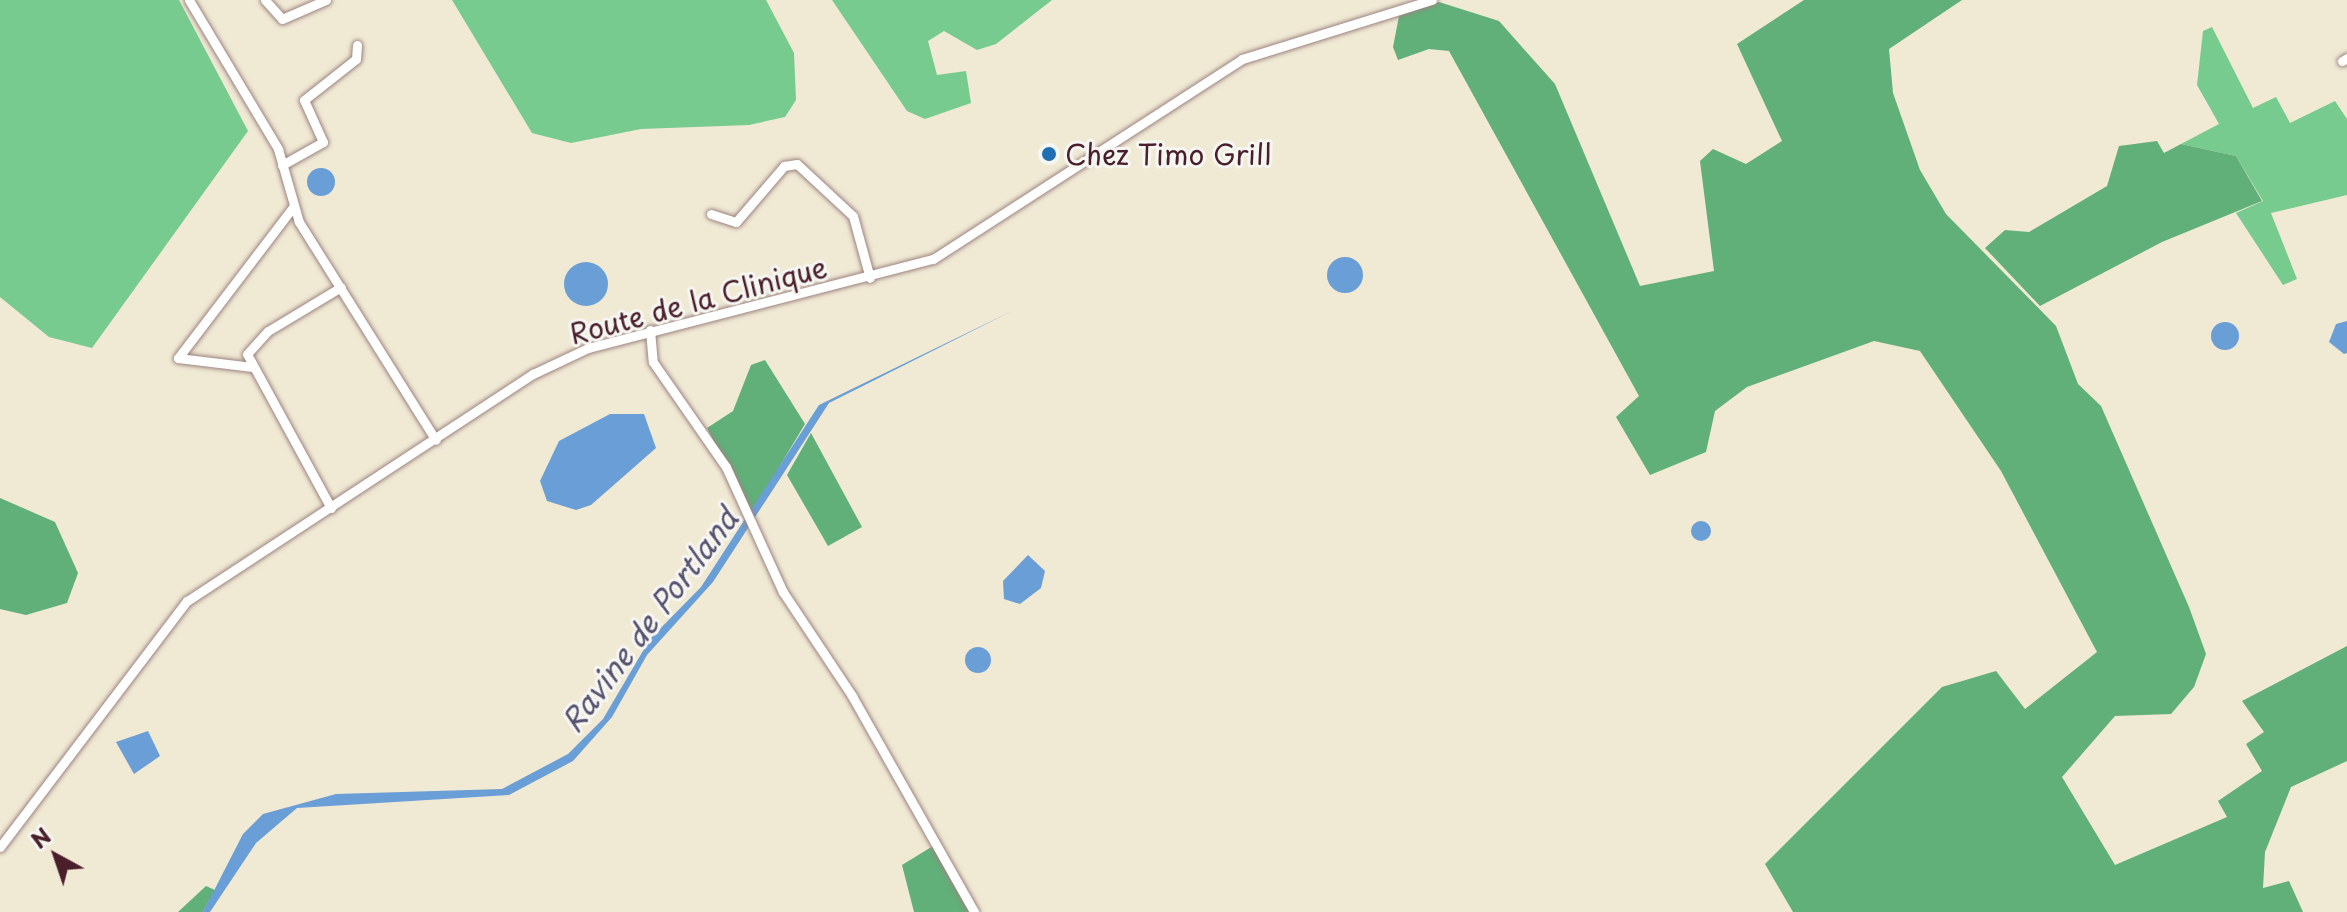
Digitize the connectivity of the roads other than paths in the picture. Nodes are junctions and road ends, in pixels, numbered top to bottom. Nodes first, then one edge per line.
1 (189, 0) edge
2 (200, 0) edge
3 (265, 0) edge
4 (326, 0) edge
5 (1432, 0) edge
6 (194, 12) junction
7 (357, 45) dead end
8 (282, 165) junction
9 (293, 207) junction
10 (711, 214) dead end
11 (870, 278) junction
12 (341, 287) junction
13 (650, 330) junction
14 (252, 367) junction
15 (436, 440) junction
16 (331, 508) junction
17 (0, 847) edge
18 (974, 912) edge

1 - 6 street
2 - 6 street
3 - 4 street
5 - 11 street, Route de la Clinique
6 - 8 street
7 - 8 street
8 - 9 street
9 - 12 street
9 - 14 street
10 - 11 street
11 - 13 street, Route de la Clinique
12 - 14 street
12 - 15 street
13 - 15 street, Route de la Clinique
13 - 18 street
14 - 16 street
15 - 16 street, Route de la Clinique
16 - 17 street, Route de la Clinique

